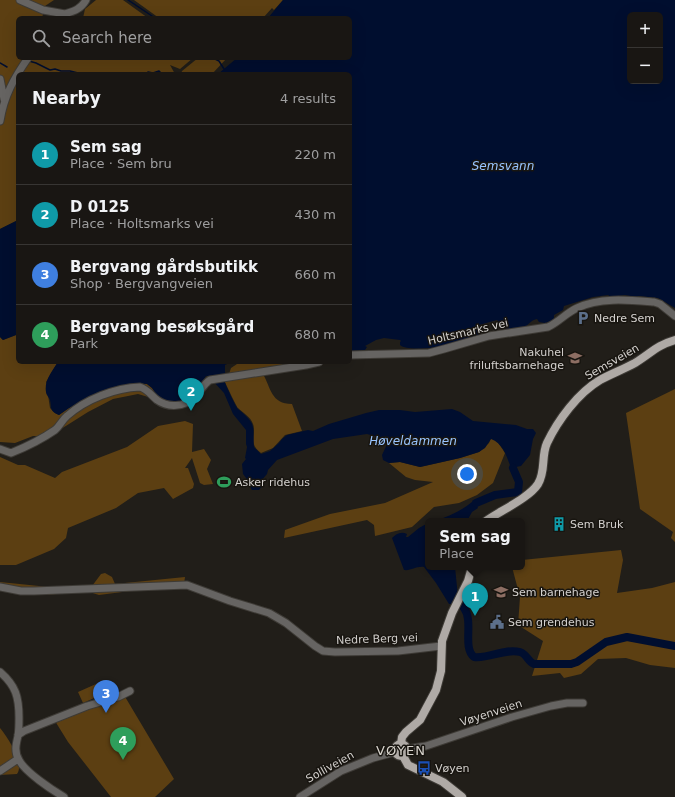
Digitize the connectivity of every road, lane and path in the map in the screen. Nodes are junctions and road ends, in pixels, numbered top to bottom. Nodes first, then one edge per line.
1 (20, 0) edge
2 (86, 0) edge
3 (64, 16) edge
4 (27, 60) edge
5 (18, 72) edge
6 (16, 76) edge
7 (0, 79) edge
8 (4, 100) junction
9 (0, 121) edge
10 (675, 316) edge
11 (675, 340) edge
12 (352, 355) edge
13 (310, 364) edge
14 (0, 449) edge
15 (491, 518) edge
16 (471, 570) edge
17 (0, 587) edge
18 (441, 646) junction
19 (0, 672) edge
20 (130, 691) dead end
21 (583, 703) dead end
22 (18, 735) junction
23 (404, 750) junction
24 (395, 752) joint
25 (18, 759) junction
26 (0, 771) edge
27 (64, 797) edge
28 (300, 797) edge
29 (462, 797) edge

1 - 3 street
2 - 3 street
4 - 5 street
6 - 8 street
7 - 8 street
8 - 9 street
10 - 12 street, Holtsmarks vei
11 - 15 main road, Semsveien
13 - 14 street
16 - 18 main road
17 - 18 street, Nedre Berg vei
18 - 23 main road
19 - 22 street
20 - 22 street
21 - 23 street, Vøyenveien
22 - 25 street
23 - 24 main road
23 - 29 main road
24 - 28 street, Solliveien
25 - 26 street
25 - 27 street

